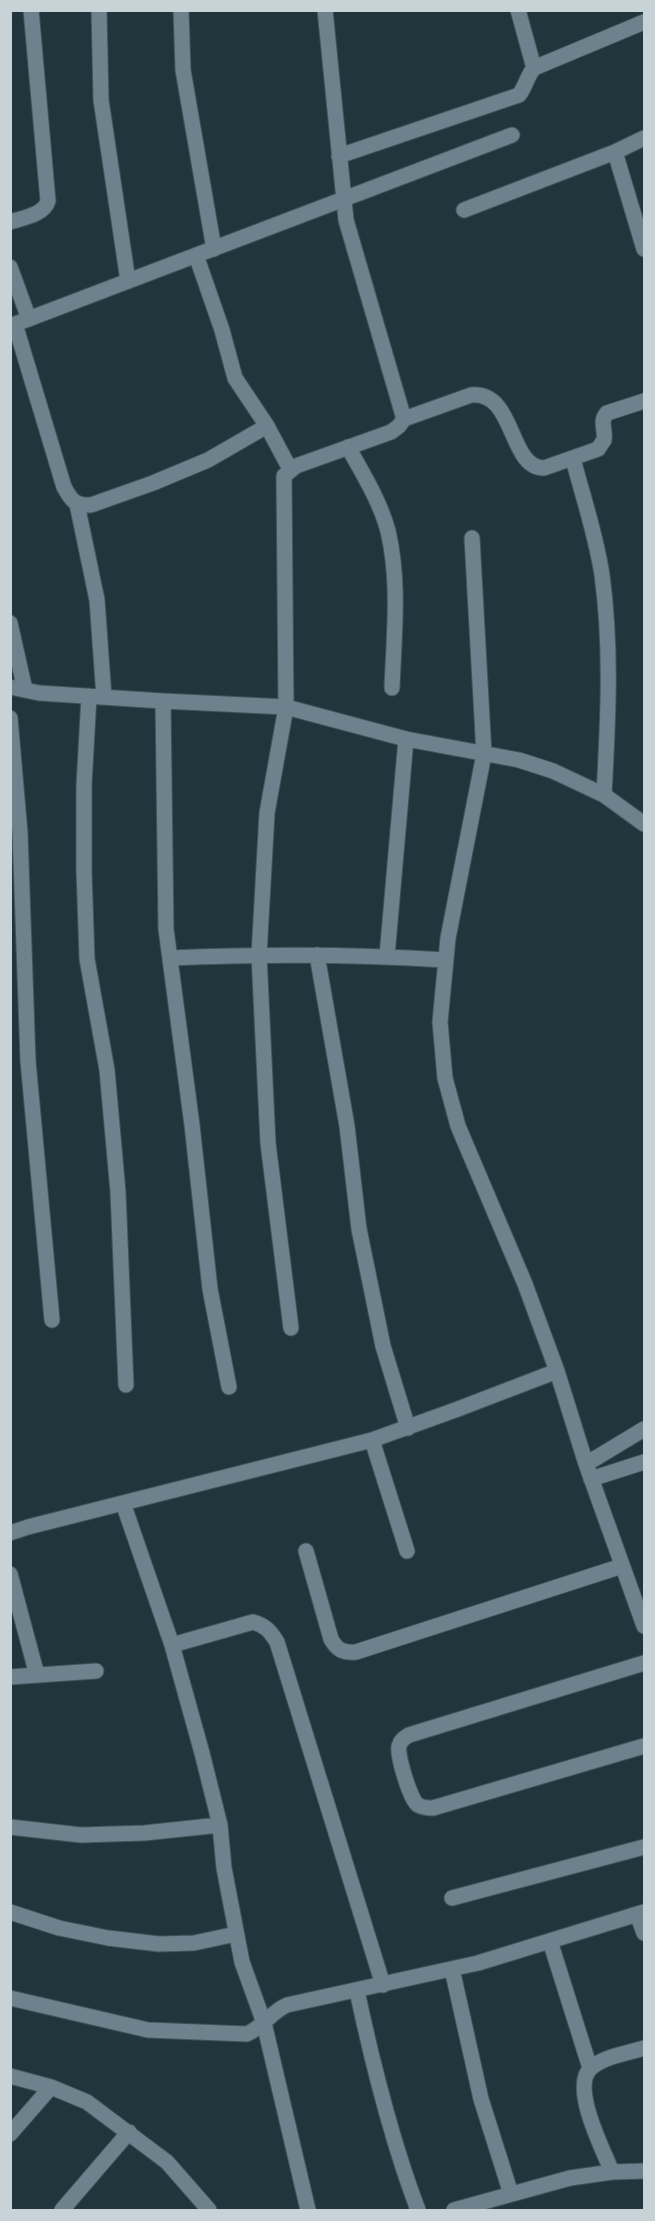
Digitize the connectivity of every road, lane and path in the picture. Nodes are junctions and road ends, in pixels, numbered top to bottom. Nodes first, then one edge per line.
1 (31, 10) edge
2 (99, 10) edge
3 (181, 10) edge
4 (325, 10) edge
5 (518, 10) edge
6 (645, 22) edge
7 (534, 68) junction
8 (512, 135) dead end
9 (645, 138) edge
10 (615, 152) junction
11 (339, 156) junction
12 (344, 200) junction
13 (464, 210) dead end
14 (10, 222) edge
15 (214, 249) junction
16 (645, 249) edge
17 (196, 255) junction
18 (10, 267) edge
19 (128, 281) junction
20 (18, 323) edge
21 (645, 401) edge
22 (404, 419) junction
23 (267, 426) junction
24 (348, 447) junction
25 (573, 459) junction
26 (290, 469) junction
27 (77, 504) junction
28 (472, 538) dead end
29 (10, 623) edge
30 (18, 688) edge
31 (392, 688) dead end
32 (89, 696) junction
33 (104, 697) junction
34 (163, 701) junction
35 (286, 706) junction
36 (10, 718) edge
37 (406, 740) junction
38 (484, 754) junction
39 (604, 795) junction
40 (645, 824) edge
41 (259, 955) junction
42 (317, 955) junction
43 (387, 956) junction
44 (170, 958) junction
45 (446, 960) junction
46 (52, 1320) dead end
47 (291, 1328) dead end
48 (557, 1371) junction
49 (126, 1385) dead end
50 (229, 1387) dead end
51 (408, 1428) junction
52 (645, 1429) edge
53 (372, 1440) junction
54 (645, 1462) edge
55 (586, 1464) junction
56 (591, 1479) junction
57 (123, 1503) junction
58 (10, 1533) edge
59 (306, 1551) dead end
60 (407, 1551) dead end
61 (622, 1566) junction
62 (10, 1574) edge
63 (645, 1626) edge
64 (172, 1645) junction
65 (645, 1663) edge
66 (96, 1671) dead end
67 (37, 1675) junction
68 (10, 1677) edge
69 (645, 1746) edge
70 (220, 1824) junction
71 (10, 1827) edge
72 (645, 1847) edge
73 (452, 1899) dead end
74 (10, 1912) edge
75 (641, 1913) edge
76 (236, 1934) junction
77 (645, 1934) edge
78 (550, 1941) junction
79 (452, 1969) junction
80 (383, 1985) junction
81 (357, 1991) junction
82 (10, 1998) edge
83 (264, 2023) junction
84 (645, 2048) edge
85 (590, 2068) junction
86 (10, 2076) edge
87 (51, 2087) junction
88 (129, 2132) junction
89 (10, 2134) edge
90 (645, 2171) edge
91 (612, 2172) junction
92 (511, 2194) junction
93 (62, 2211) edge
94 (209, 2211) edge
95 (308, 2211) edge
96 (418, 2211) edge
97 (454, 2211) edge

1 - 14 street
2 - 19 street
3 - 15 street
4 - 11 street
5 - 7 street
6 - 7 street
7 - 11 street
8 - 12 street
9 - 10 street
10 - 13 street
10 - 16 street
11 - 12 street
12 - 15 street
12 - 22 street
15 - 17 street
17 - 19 street
17 - 23 street
18 - 20 street
19 - 20 street
20 - 27 street
21 - 25 street
22 - 24 street
22 - 25 street
23 - 26 street
23 - 27 street
24 - 26 street
24 - 31 street
25 - 39 street
26 - 35 street
27 - 33 street
28 - 38 street
29 - 30 street
30 - 32 street
32 - 33 street
32 - 49 street
33 - 34 street
34 - 35 street
34 - 44 street
35 - 37 street
35 - 41 street
36 - 46 street
37 - 38 street
37 - 43 street
38 - 39 street
38 - 45 street
39 - 40 street
41 - 42 street
41 - 44 street
41 - 47 street
42 - 43 street
42 - 51 street
43 - 45 street
44 - 50 street
45 - 48 street
48 - 51 street
48 - 55 street
51 - 53 street
52 - 55 street
53 - 57 street
53 - 60 street
54 - 56 street
55 - 56 street
56 - 61 street
57 - 58 street
57 - 64 street
59 - 61 street
61 - 63 street
62 - 67 street
64 - 70 street
64 - 80 street
65 - 69 street
66 - 67 street
67 - 68 street
70 - 71 street
70 - 76 street
72 - 73 street
74 - 76 street
75 - 77 street
75 - 78 street
76 - 83 street
78 - 79 street
78 - 85 street
79 - 80 street
79 - 92 street
80 - 81 street
81 - 83 street
81 - 96 street
82 - 83 street
83 - 95 street
84 - 85 street
85 - 91 street
86 - 87 street
87 - 88 street
87 - 89 street
88 - 93 street
88 - 94 street
90 - 91 street
91 - 92 street
92 - 97 street

